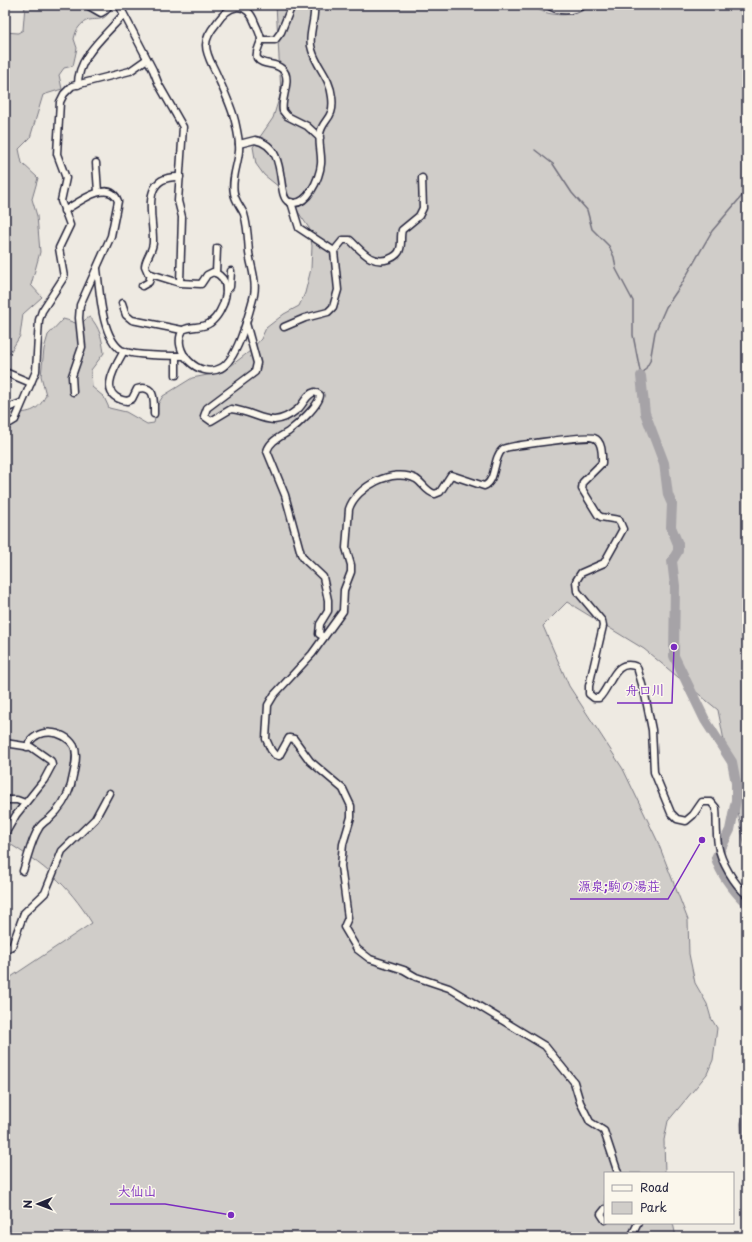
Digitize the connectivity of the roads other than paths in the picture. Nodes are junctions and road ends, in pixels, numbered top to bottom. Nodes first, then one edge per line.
1 (86, 5) edge
2 (109, 5) edge
3 (119, 5) edge
4 (292, 5) edge
5 (314, 5) edge
6 (548, 5) edge
7 (583, 5) edge
8 (123, 15) junction
9 (261, 40) junction
10 (147, 59) junction
11 (78, 85) junction
12 (320, 138) junction
13 (239, 144) junction
14 (96, 163) dead end
15 (180, 176) junction
16 (422, 178) dead end
17 (98, 192) junction
18 (290, 202) junction
19 (64, 211) junction
20 (217, 248) dead end
21 (334, 251) junction
22 (97, 269) junction
23 (232, 271) dead end
24 (216, 273) junction
25 (151, 274) junction
26 (180, 283) junction
27 (142, 286) dead end
28 (226, 290) junction
29 (122, 303) dead end
30 (246, 323) junction
31 (284, 327) dead end
32 (182, 330) junction
33 (124, 351) junction
34 (176, 356) junction
35 (185, 356) junction
36 (5, 372) edge
37 (176, 375) dead end
38 (31, 383) junction
39 (72, 392) dead end
40 (21, 403) junction
41 (5, 409) edge
42 (154, 414) dead end
43 (5, 426) edge
44 (324, 637) junction
45 (5, 743) edge
46 (27, 746) junction
47 (110, 793) dead end
48 (5, 800) edge
49 (25, 803) junction
50 (5, 834) edge
51 (23, 871) dead end
52 (747, 895) edge
53 (5, 950) edge
54 (618, 1172) edge
55 (638, 1224) edge
56 (631, 1237) edge

1 - 2 street
3 - 8 street
4 - 9 street
5 - 12 street
6 - 7 street
8 - 10 street
8 - 11 street
9 - 12 street
9 - 13 street
10 - 11 street
10 - 15 street
11 - 19 street
12 - 18 street
13 - 18 street
13 - 30 street
14 - 17 street
15 - 25 street
15 - 26 street
16 - 21 street
17 - 19 street
17 - 22 street
18 - 21 street
19 - 38 street
20 - 24 street
21 - 31 street
22 - 33 street
22 - 39 street
23 - 28 street
24 - 26 street
24 - 28 street
25 - 26 street
25 - 27 street
28 - 32 street
29 - 32 street
30 - 35 street
30 - 44 street
32 - 35 street
33 - 34 street
33 - 42 street
34 - 35 street
34 - 37 street
36 - 38 street
38 - 40 street
40 - 41 street
40 - 43 street
44 - 52 street
44 - 54 street
45 - 46 street
46 - 49 street
46 - 51 street
47 - 53 street
48 - 49 street
49 - 50 street
55 - 56 street

